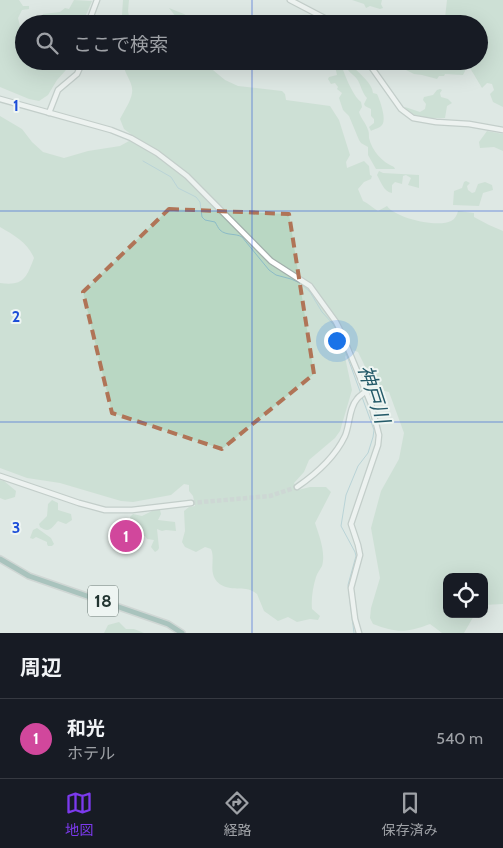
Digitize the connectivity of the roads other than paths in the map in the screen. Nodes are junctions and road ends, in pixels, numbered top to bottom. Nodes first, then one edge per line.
1 (97, 0) edge
2 (290, 0) edge
3 (91, 15) edge
4 (319, 15) edge
5 (79, 70) edge
6 (373, 70) edge
7 (0, 99) edge
8 (48, 113) junction
9 (503, 130) edge
10 (366, 391) junction
11 (0, 476) edge
12 (298, 487) tunnel mouth
13 (191, 503) tunnel mouth
14 (0, 558) edge
15 (182, 633) edge
16 (360, 633) edge

1 - 3 street
2 - 4 street
5 - 8 street
6 - 9 street
7 - 8 street
8 - 10 street
10 - 12 street
10 - 16 street
11 - 13 street
14 - 15 main road, 18

